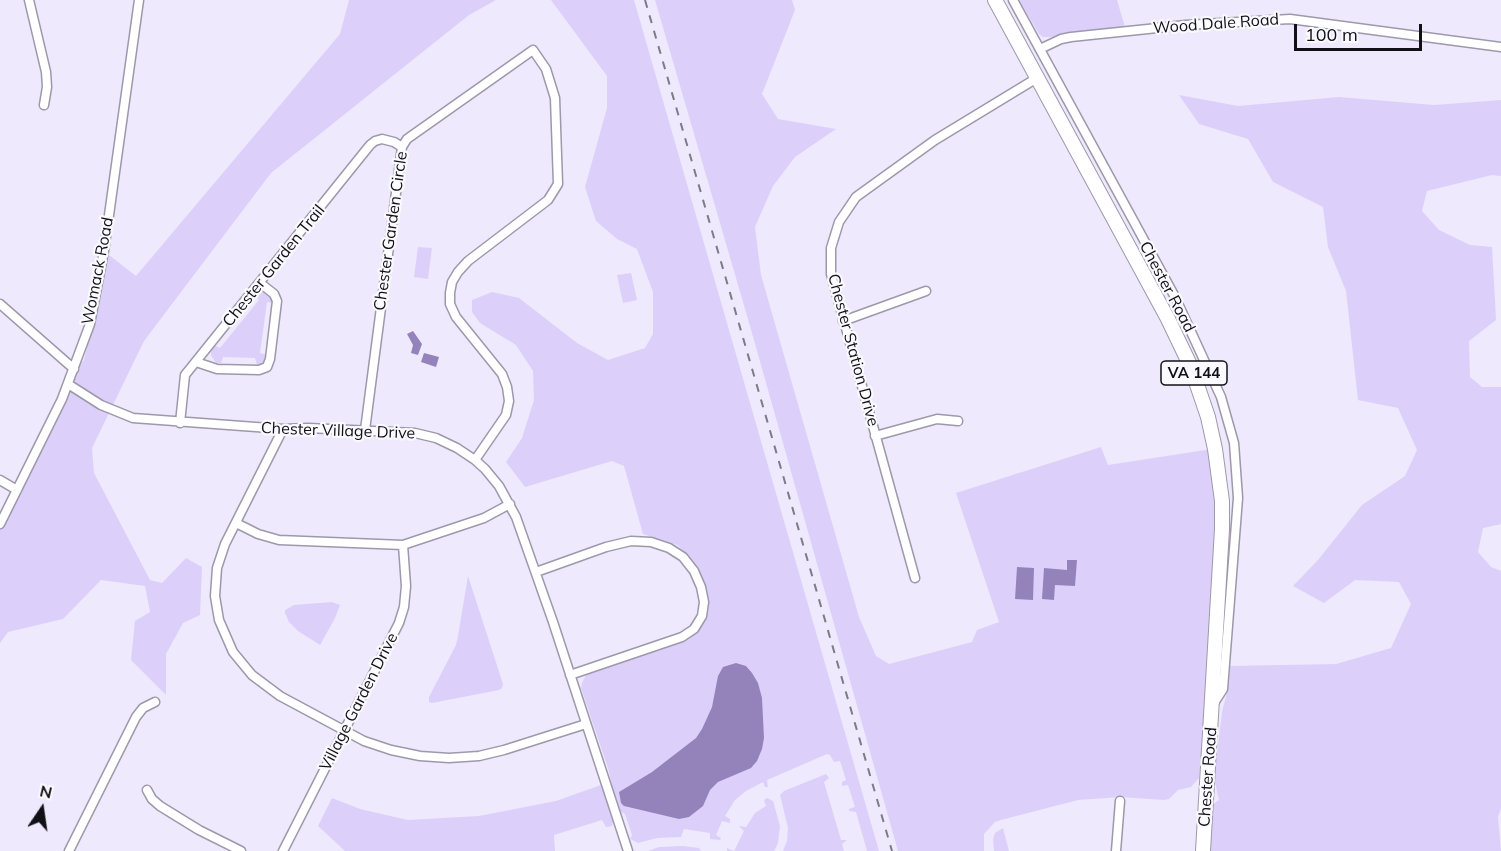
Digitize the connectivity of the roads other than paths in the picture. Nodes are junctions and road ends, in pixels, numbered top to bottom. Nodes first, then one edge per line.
1 (29, 0) edge
2 (139, 0) edge
3 (995, 0) edge
4 (1013, 0) edge
5 (1501, 47) edge
6 (1040, 49) junction
7 (1037, 78) junction
8 (44, 105) dead end
9 (402, 147) junction
10 (260, 283) junction
11 (926, 291) dead end
12 (0, 304) edge
13 (843, 321) junction
14 (196, 362) junction
15 (74, 369) junction
16 (68, 384) junction
17 (958, 421) dead end
18 (180, 423) junction
19 (283, 429) junction
20 (365, 430) junction
21 (875, 436) junction
22 (475, 460) junction
23 (0, 480) edge
24 (17, 490) junction
25 (1238, 498) junction
26 (1222, 501) junction
27 (510, 504) junction
28 (236, 523) junction
29 (0, 524) edge
30 (403, 545) junction
31 (536, 572) junction
32 (915, 578) dead end
33 (570, 675) junction
34 (155, 702) dead end
35 (1214, 703) junction
36 (586, 724) junction
37 (344, 731) junction
38 (147, 790) dead end
39 (1120, 801) dead end
40 (69, 851) edge
41 (241, 851) edge
42 (283, 851) edge
43 (628, 851) edge
44 (1116, 851) edge
45 (1203, 851) edge

1 - 8 street
2 - 15 street, Womack Road
3 - 7 main road, Chester Road / VA 144
4 - 6 street, Chester Road / VA 144
5 - 6 street, Wood Dale Road
6 - 25 street, Chester Road / VA 144
7 - 13 street, Chester Station Drive
7 - 26 main road, Chester Road / VA 144
9 - 10 street, Chester Garden Trail
9 - 20 street, Chester Garden Circle
9 - 22 street, Chester Garden Circle
10 - 14 street, Chester Garden Trail
10 - 14 street
11 - 13 street
12 - 15 street
13 - 21 street, Chester Station Drive
14 - 18 street, Chester Garden Trail
15 - 16 street, Womack Road
16 - 18 street, Chester Village Drive
16 - 24 street, Womack Road
17 - 21 street
18 - 19 street, Chester Village Drive
19 - 20 street, Chester Village Drive
19 - 28 street
20 - 22 street, Chester Village Drive
21 - 32 street, Chester Station Drive
22 - 27 street, Chester Village Drive
23 - 24 street
24 - 29 street, Womack Road
25 - 26 street
25 - 35 street, Chester Road / VA 144
26 - 35 main road, Chester Road / VA 144
27 - 30 street
27 - 31 street, Chester Village Drive
28 - 30 street
28 - 37 street
30 - 37 street, Village Garden Drive
31 - 33 street, Chester Village Drive
31 - 33 street
33 - 36 street, Chester Village Drive
34 - 40 street
35 - 45 main road, Chester Road / VA 144
36 - 37 street
36 - 43 street, Chester Village Drive
37 - 42 street, Village Garden Drive
38 - 41 street
39 - 44 street

